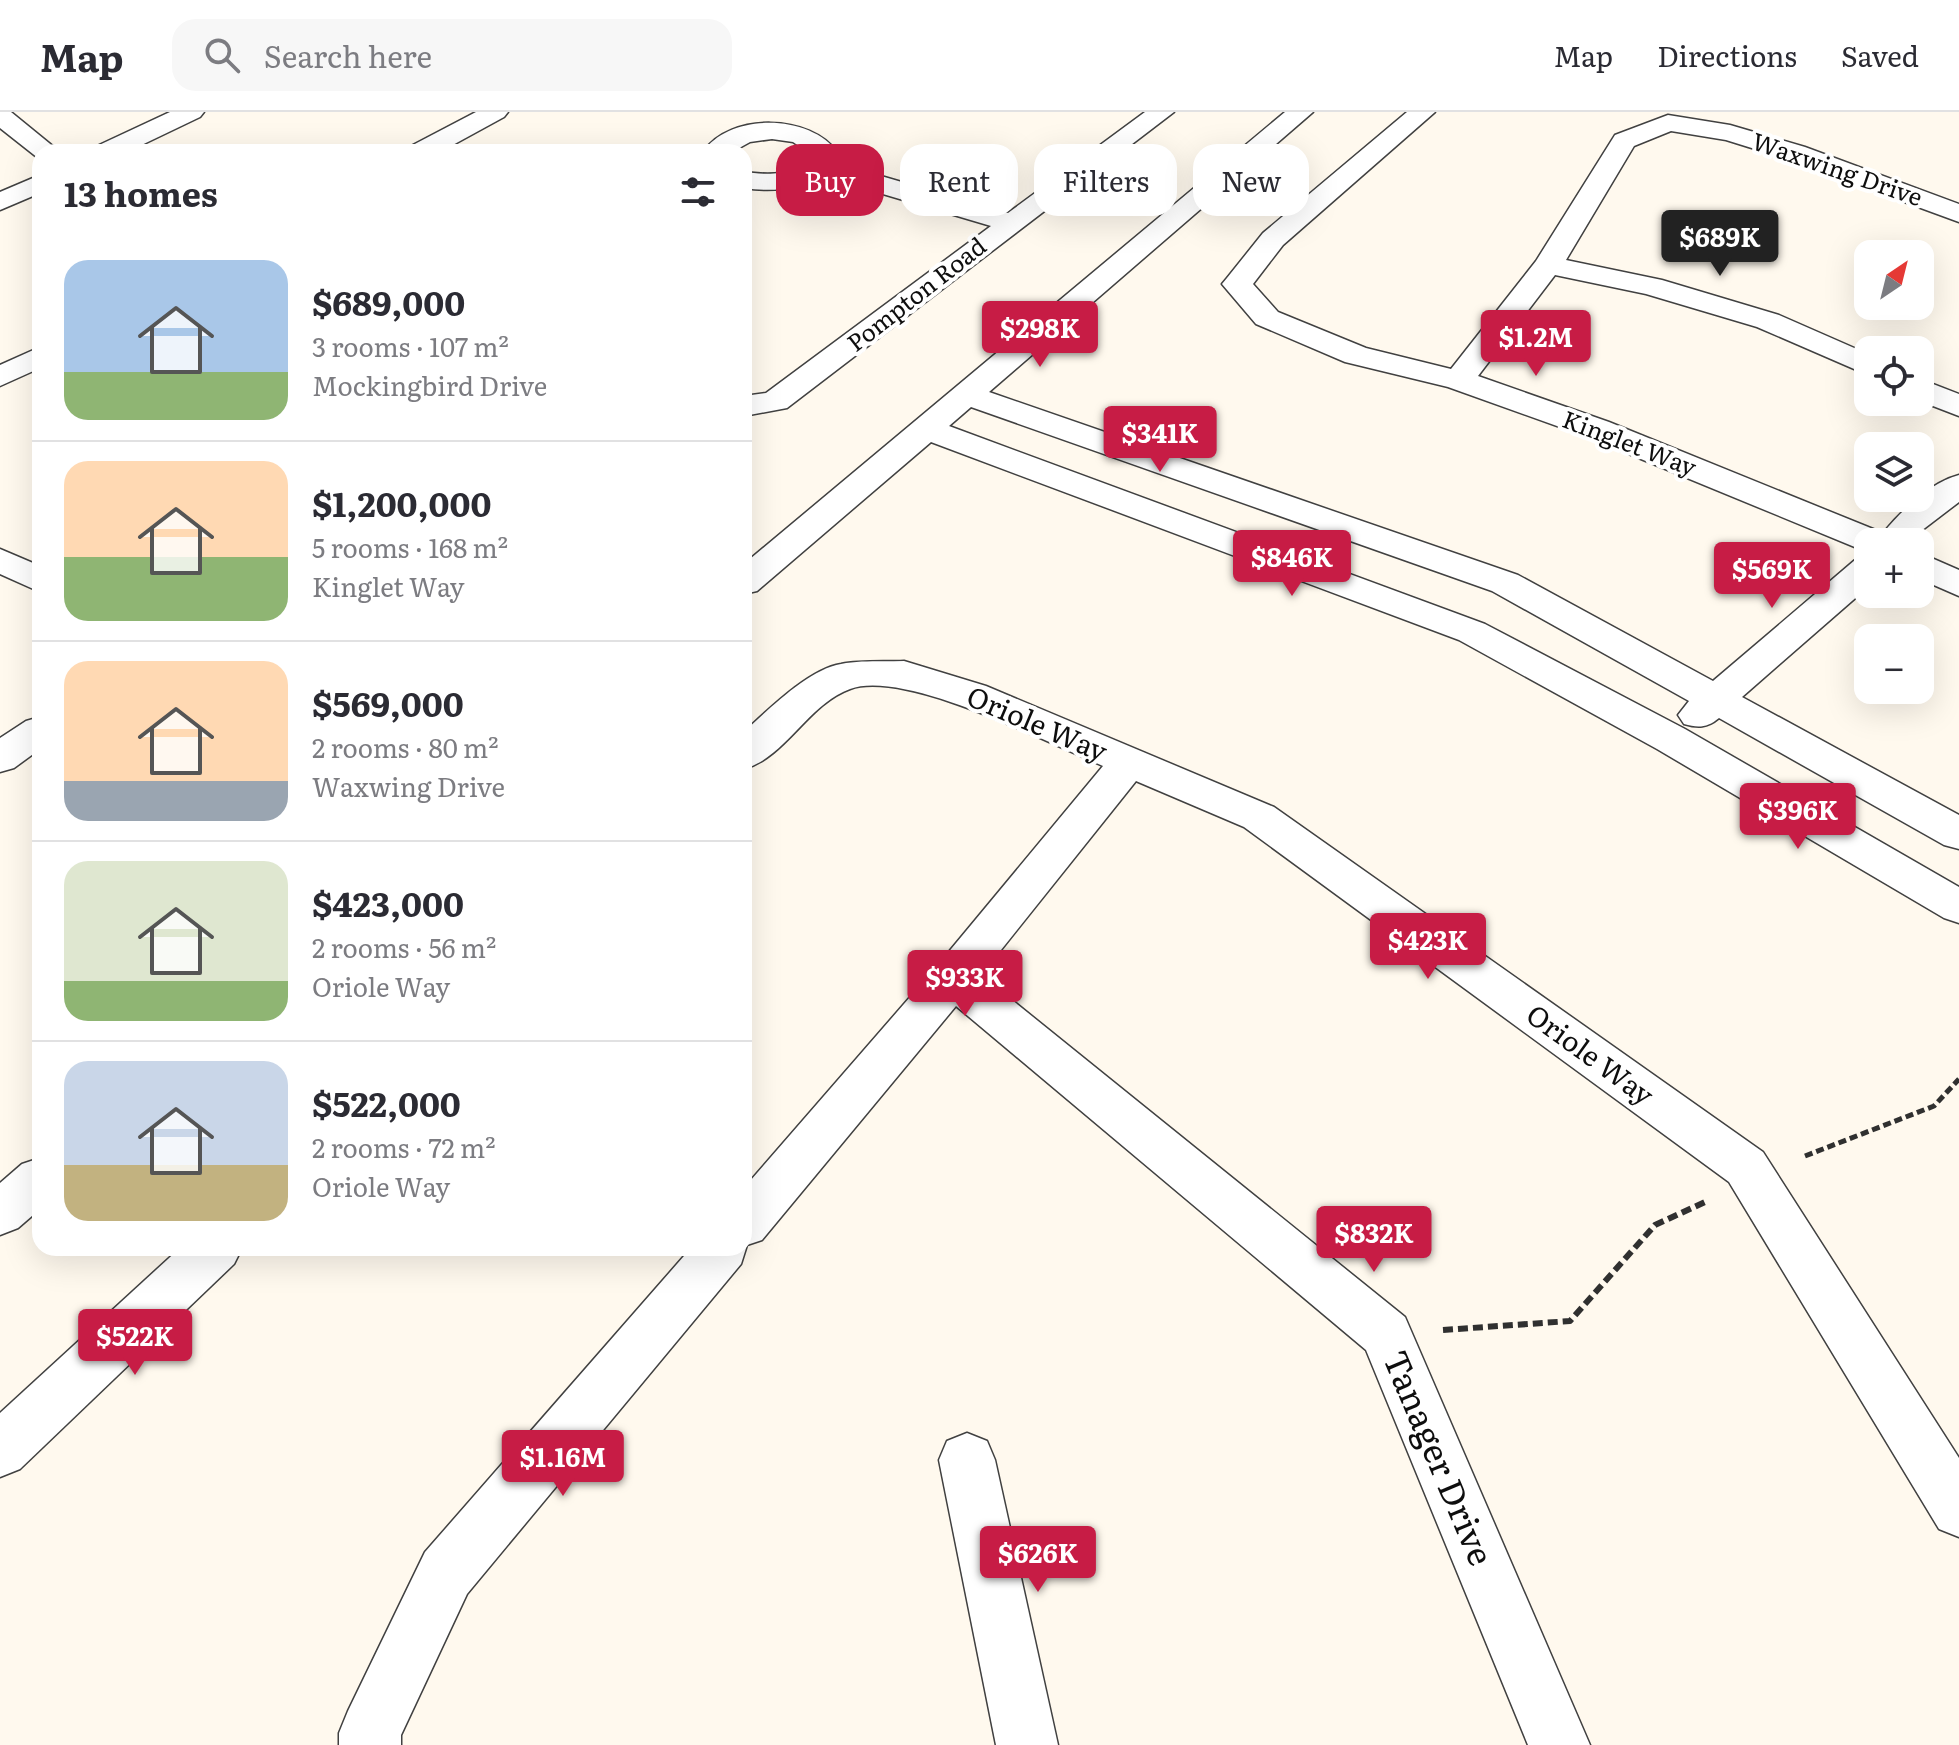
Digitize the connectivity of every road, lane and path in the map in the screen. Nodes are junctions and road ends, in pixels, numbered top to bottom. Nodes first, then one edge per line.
1 (191, 112) edge
2 (495, 112) edge
3 (1161, 112) edge
4 (1300, 112) edge
5 (1422, 112) edge
6 (0, 116) edge
7 (1670, 118) edge
8 (37, 144) edge
9 (123, 144) edge
10 (435, 144) edge
11 (729, 144) edge
12 (818, 144) edge
13 (752, 180) edge
14 (776, 181) edge
15 (884, 185) edge
16 (32, 187) edge
17 (0, 202) edge
18 (1959, 214) edge
19 (1011, 223) junction
20 (1548, 265) junction
21 (32, 360) edge
22 (1854, 360) edge
23 (0, 377) edge
24 (1459, 380) junction
25 (966, 395) junction
26 (1934, 395) edge
27 (752, 405) edge
28 (1959, 406) edge
29 (926, 429) junction
30 (1201, 478) junction
31 (1959, 485) edge
32 (1156, 515) junction
33 (1906, 528) edge
34 (1854, 534) edge
35 (0, 560) edge
36 (1934, 572) edge
37 (752, 576) edge
38 (32, 577) edge
39 (1854, 580) edge
40 (1959, 585) edge
41 (1716, 699) junction
42 (32, 736) edge
43 (1671, 739) junction
44 (752, 747) edge
45 (0, 758) edge
46 (1128, 763) junction
47 (1959, 834) edge
48 (1959, 907) edge
49 (953, 978) junction
50 (1959, 1079) edge
51 (1753, 1179) junction
52 (32, 1186) edge
53 (0, 1213) edge
54 (752, 1215) edge
55 (207, 1256) edge
56 (716, 1256) edge
57 (1386, 1334) junction
58 (0, 1450) edge
59 (967, 1460) dead end
60 (1959, 1509) edge
61 (370, 1745) edge
62 (1027, 1745) edge
63 (1559, 1745) edge

1 - 9 street
2 - 10 street
3 - 19 street, Pompton Road
4 - 25 street
5 - 24 street, Kinglet Way
6 - 8 street
7 - 18 street, Waxwing Drive
7 - 20 street, Waxwing Drive
11 - 12 street
13 - 14 street
15 - 19 street
16 - 17 street
19 - 27 street, Pompton Road
20 - 22 street
20 - 24 street, Waxwing Drive
21 - 23 street
24 - 34 street, Kinglet Way
25 - 29 street
25 - 30 street
26 - 28 street
29 - 32 street
29 - 37 street
30 - 32 street
30 - 41 street
31 - 33 street
32 - 43 street
35 - 38 street
36 - 40 street
39 - 41 street
41 - 43 street
41 - 47 street
42 - 45 street
43 - 48 street
44 - 46 street, Oriole Way
46 - 49 street
46 - 51 street, Oriole Way
49 - 54 street
49 - 57 street, Tanager Drive
50 - 51 path
51 - 57 path
51 - 60 street, Oriole Way
52 - 53 street
55 - 58 street
56 - 61 street
57 - 63 street, Tanager Drive
59 - 62 street

